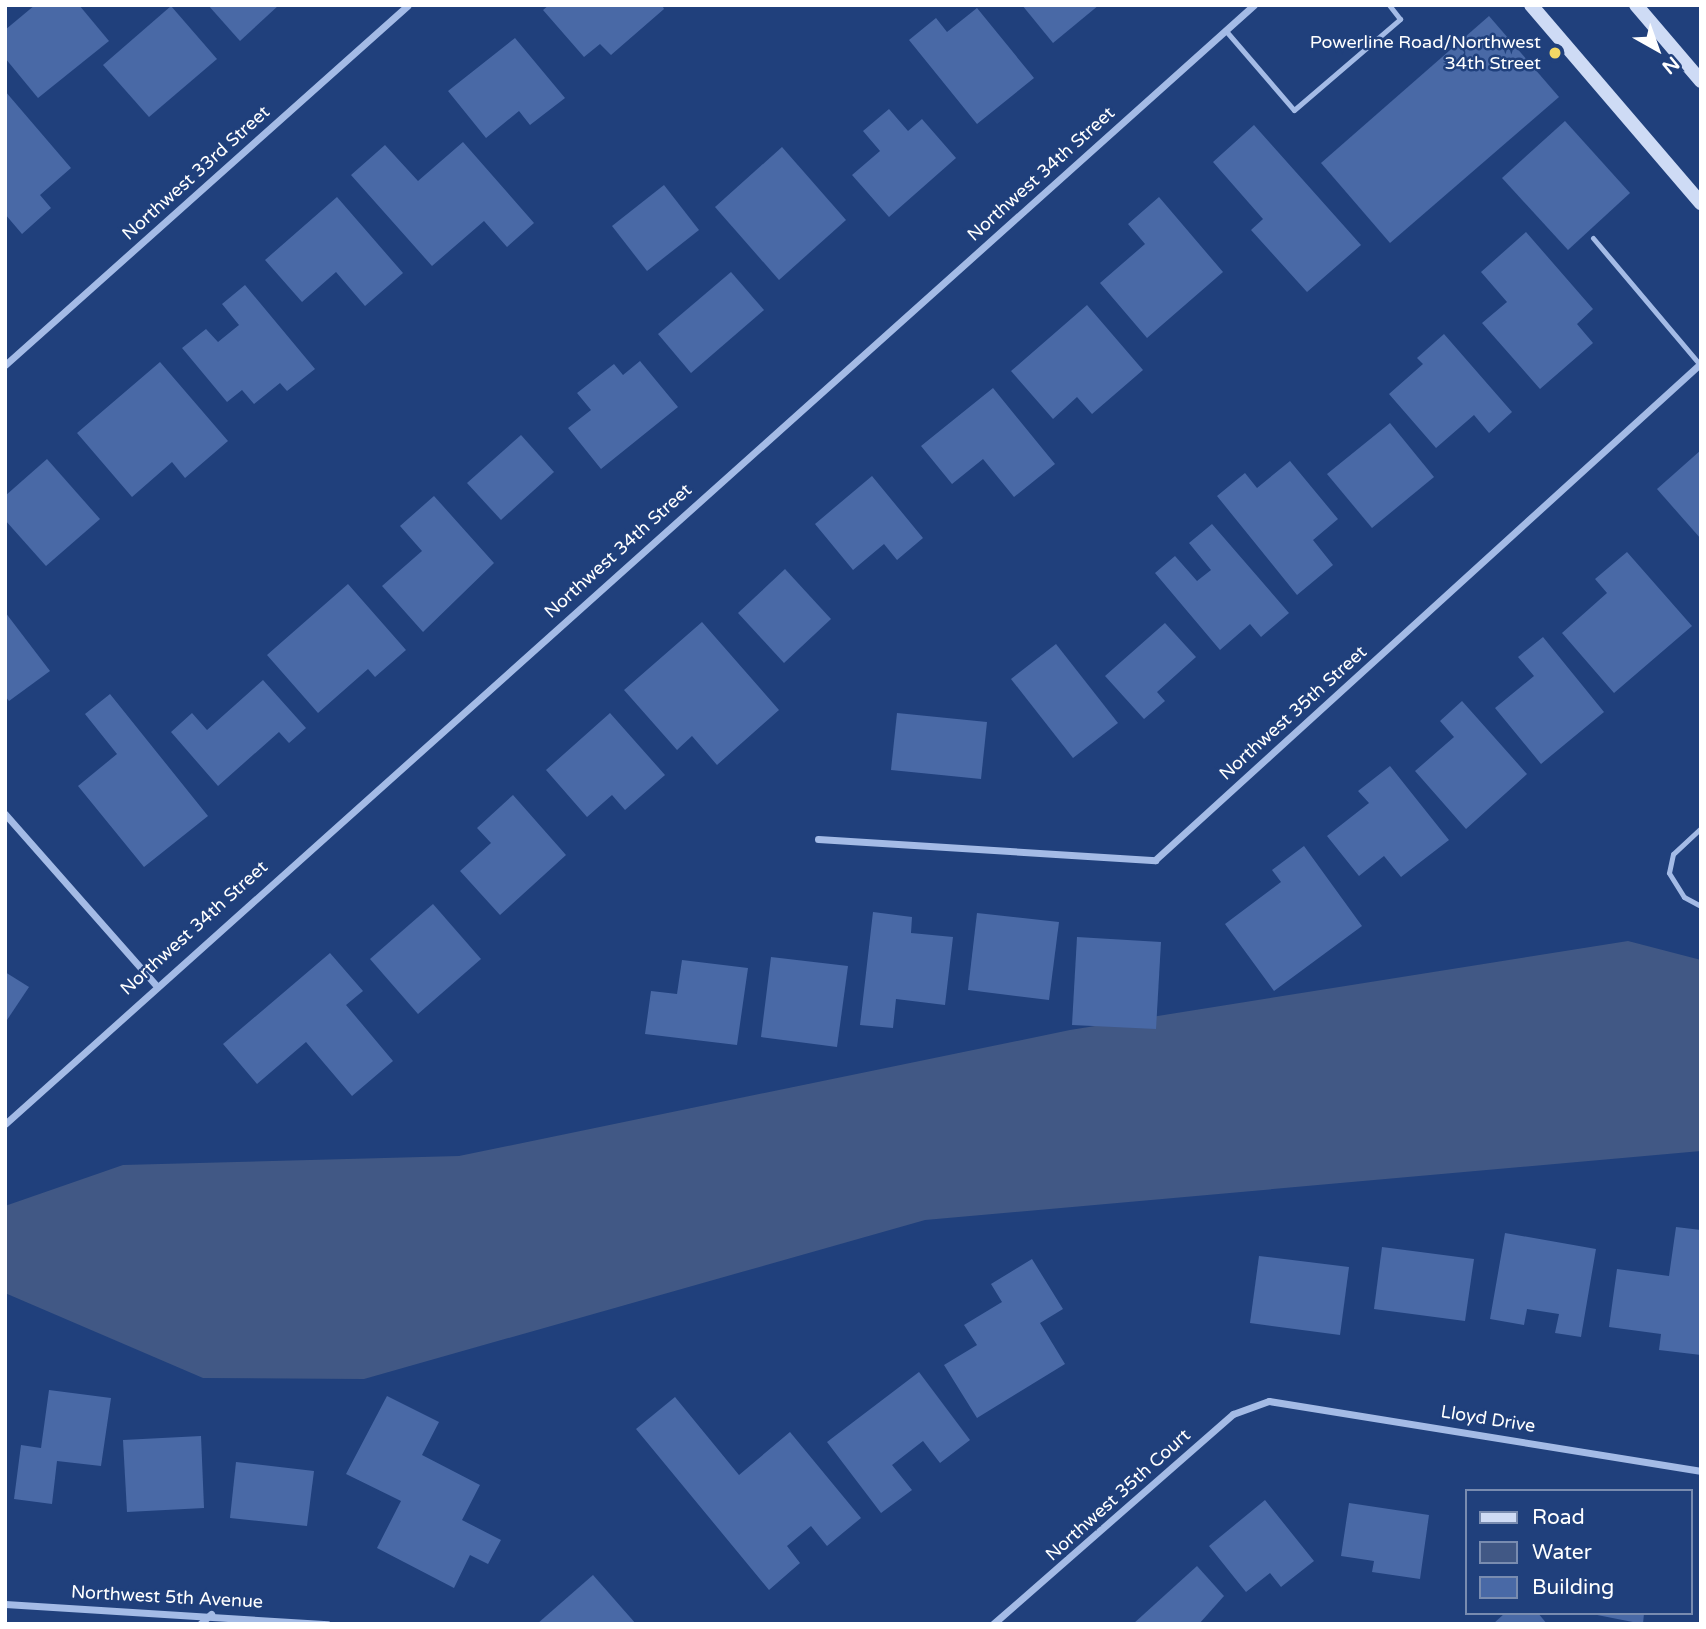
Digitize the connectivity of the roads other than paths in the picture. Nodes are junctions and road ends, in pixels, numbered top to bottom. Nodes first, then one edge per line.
1 (408, 5) edge
2 (1254, 5) edge
3 (1389, 5) edge
4 (1531, 5) edge
5 (1636, 5) edge
6 (1226, 30) junction
7 (1701, 81) edge
8 (1701, 203) edge
9 (1593, 238) dead end
10 (1700, 364) edge
11 (5, 365) edge
12 (5, 814) edge
13 (1701, 828) edge
14 (818, 839) dead end
15 (1701, 906) edge
16 (155, 984) junction
17 (5, 1124) edge
18 (1269, 1401) joint
19 (1701, 1471) edge
20 (5, 1604) edge
21 (211, 1614) junction
22 (200, 1624) edge
23 (327, 1624) edge
24 (993, 1624) edge

1 - 11 street, Northwest 33rd Street
2 - 6 street, Northwest 34th Street
3 - 6 lane
4 - 8 main road
5 - 7 main road
6 - 16 street, Northwest 34th Street
9 - 10 lane
10 - 14 street, Northwest 35th Street
12 - 16 street
13 - 15 lane
16 - 17 street, Northwest 34th Street
18 - 19 street, Lloyd Drive
18 - 24 street, Northwest 35th Court
20 - 21 street, Northwest 5th Avenue
21 - 22 street
21 - 23 street, Northwest 5th Avenue

